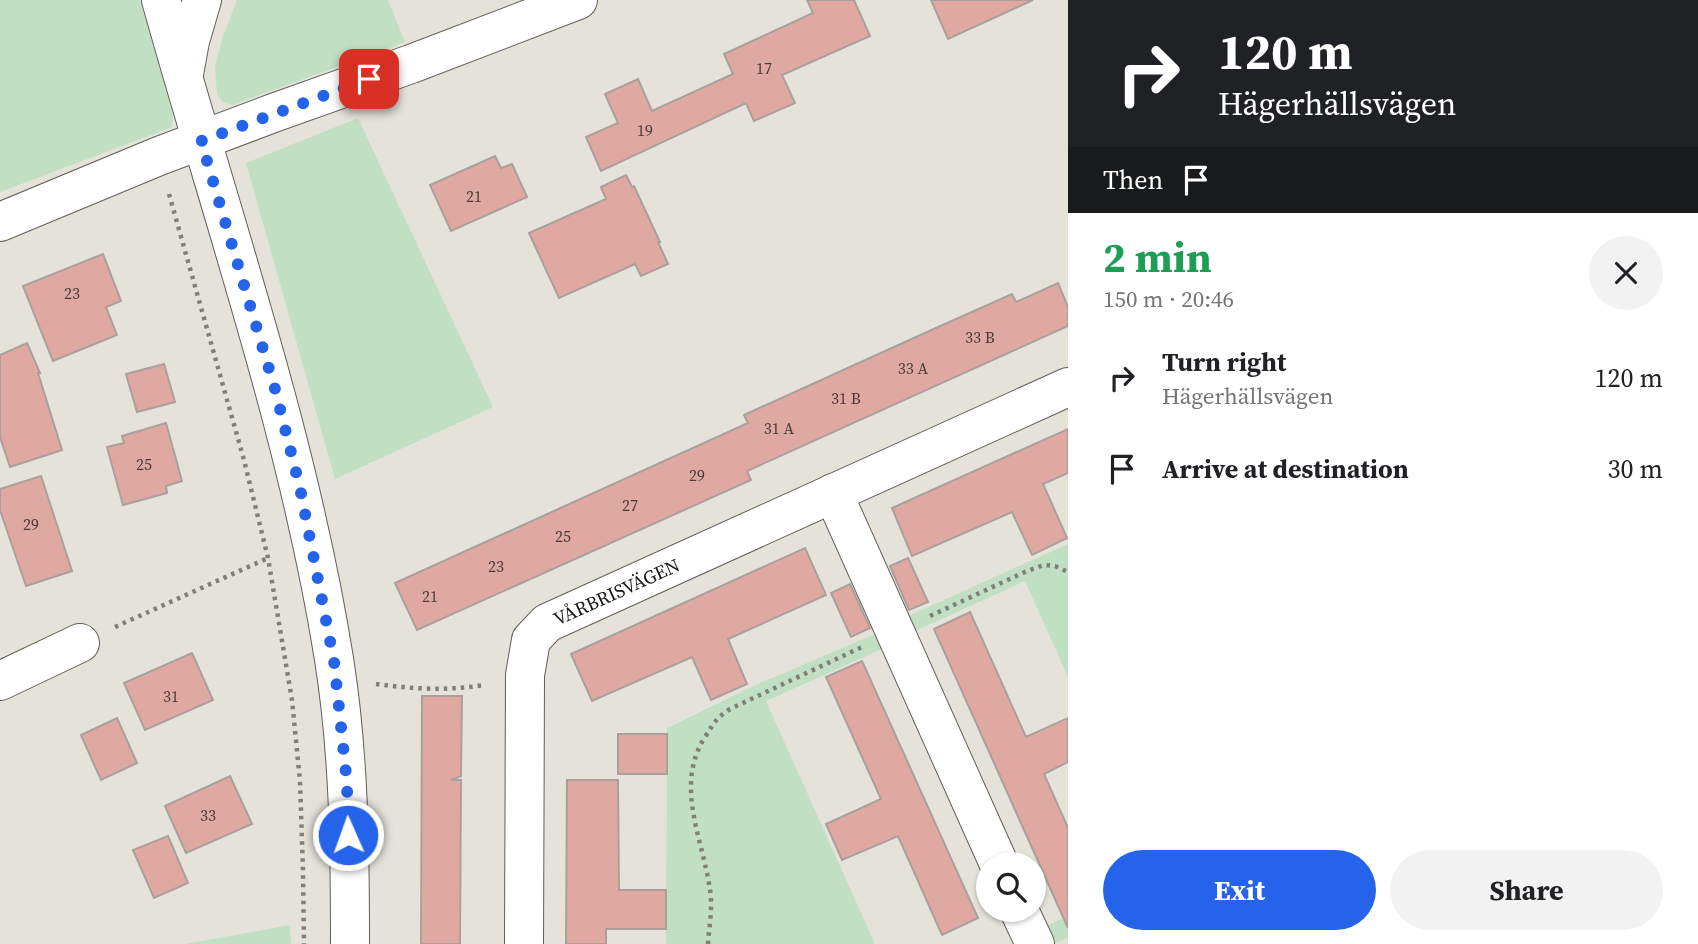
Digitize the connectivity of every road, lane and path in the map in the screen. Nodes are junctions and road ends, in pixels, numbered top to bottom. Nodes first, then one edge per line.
1 (161, 0) edge
2 (202, 0) edge
3 (578, 0) edge
4 (183, 79) junction
5 (201, 141) junction
6 (159, 156) junction
7 (0, 222) edge
8 (1068, 387) edge
9 (833, 493) junction
10 (268, 558) junction
11 (1068, 572) edge
12 (895, 632) junction
13 (80, 643) joint
14 (525, 675) junction
15 (0, 681) edge
16 (369, 683) dead end
17 (994, 852) edge
18 (1025, 922) edge
19 (304, 944) edge
20 (350, 944) edge
21 (524, 944) edge
22 (708, 944) edge
23 (1035, 944) edge

1 - 4 street
2 - 4 street
3 - 5 street
4 - 5 street
5 - 6 street
5 - 20 street
6 - 7 street
6 - 10 path
8 - 9 street, VÅRBRISVÄGEN
9 - 12 street
9 - 14 street, VÅRBRISVÄGEN
10 - 13 path
10 - 19 path
11 - 12 path
12 - 17 street
12 - 22 path
13 - 15 street
14 - 16 path
14 - 21 street, VÅRBRISVÄGEN
18 - 23 street

